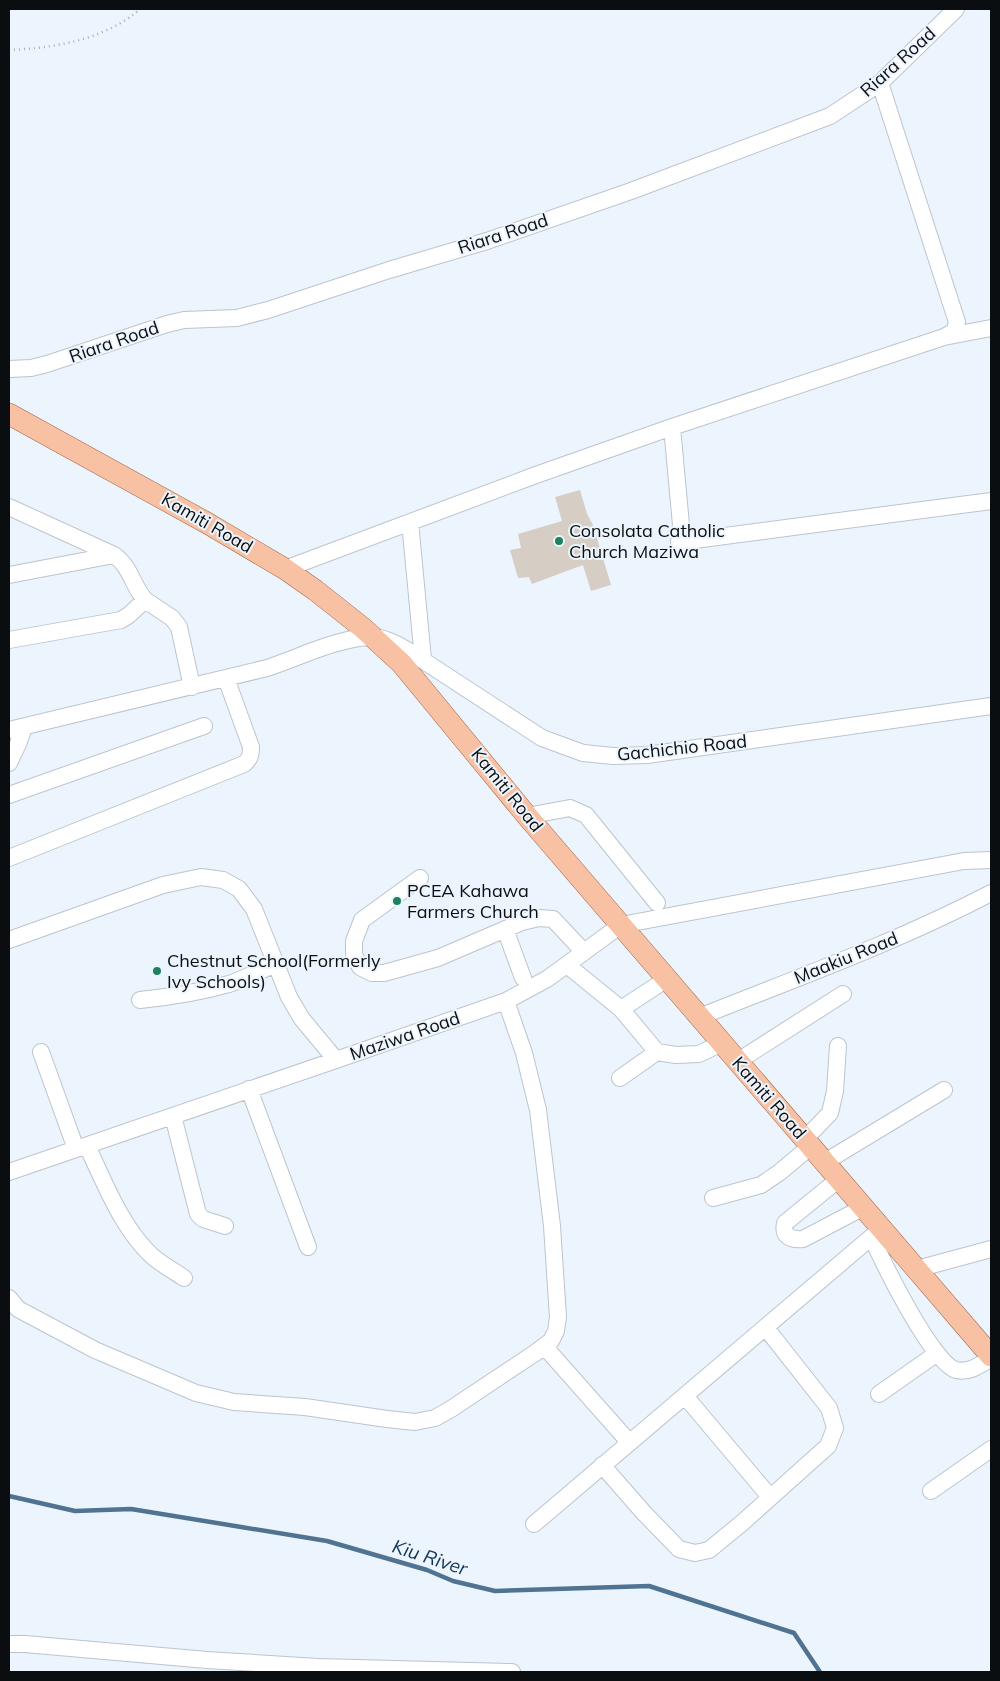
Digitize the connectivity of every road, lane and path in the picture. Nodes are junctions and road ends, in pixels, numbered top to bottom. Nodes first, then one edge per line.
1 (140, 9) edge
2 (956, 9) edge
3 (9, 50) edge
4 (880, 83) junction
5 (991, 328) edge
6 (944, 337) junction
7 (9, 369) edge
8 (9, 414) edge
9 (672, 426) junction
10 (991, 501) edge
11 (9, 507) edge
12 (410, 522) junction
13 (114, 555) junction
14 (285, 569) junction
15 (9, 575) edge
16 (144, 600) junction
17 (372, 637) junction
18 (9, 640) edge
19 (423, 659) junction
20 (226, 678) junction
21 (192, 687) junction
22 (991, 706) edge
23 (204, 726) dead end
24 (16, 729) edge
25 (9, 762) edge
26 (9, 795) edge
27 (527, 816) junction
28 (9, 858) edge
29 (991, 860) edge
30 (420, 878) dead end
31 (991, 894) edge
32 (657, 903) dead end
33 (621, 925) junction
34 (505, 929) junction
35 (9, 940) edge
36 (584, 952) junction
37 (276, 965) junction
38 (567, 965) junction
39 (522, 978) dead end
40 (667, 978) junction
41 (843, 994) dead end
42 (140, 1000) dead end
43 (506, 1001) junction
44 (621, 1009) junction
45 (699, 1016) junction
46 (722, 1043) junction
47 (838, 1046) dead end
48 (41, 1052) dead end
49 (657, 1052) junction
50 (336, 1060) junction
51 (738, 1061) junction
52 (620, 1078) dead end
53 (249, 1089) junction
54 (944, 1090) dead end
55 (173, 1116) junction
56 (82, 1147) junction
57 (814, 1149) junction
58 (9, 1172) edge
59 (839, 1179) junction
60 (713, 1198) dead end
61 (864, 1207) junction
62 (225, 1226) dead end
63 (877, 1233) junction
64 (308, 1247) dead end
65 (991, 1249) edge
66 (917, 1269) junction
67 (184, 1278) dead end
68 (9, 1298) edge
69 (766, 1328) junction
70 (544, 1346) junction
71 (936, 1354) junction
72 (991, 1357) edge
73 (879, 1394) dead end
74 (685, 1396) junction
75 (629, 1442) junction
76 (991, 1448) edge
77 (602, 1465) junction
78 (931, 1491) dead end
79 (770, 1497) junction
80 (534, 1524) dead end
81 (9, 1644) edge
82 (205, 1666) edge
83 (512, 1672) edge

1 - 3 path
2 - 4 street, Riara Road
4 - 6 street
4 - 7 street, Riara Road
5 - 6 street
6 - 9 street
8 - 14 main road, Kamiti Road
9 - 10 street
9 - 12 street
11 - 13 street
12 - 14 street
12 - 19 street
13 - 15 street
13 - 16 street
14 - 17 main road, Kamiti Road
16 - 18 street
16 - 21 street
17 - 19 street, Gachichio Road
17 - 20 street
17 - 27 main road, Kamiti Road
19 - 22 street, Gachichio Road
20 - 21 street
20 - 28 street
21 - 24 street
23 - 26 street
24 - 25 street
27 - 32 street
27 - 33 main road, Kamiti Road
29 - 33 street
30 - 34 street
31 - 45 street, Maakiu Road
33 - 36 street, Maziwa Road
33 - 40 main road, Kamiti Road
34 - 36 street
34 - 39 street
35 - 37 street, Maziwa Road
36 - 38 street, Maziwa Road
37 - 42 street
37 - 50 street, Maziwa Road
38 - 43 street, Maziwa Road
38 - 44 street
40 - 44 street
40 - 45 main road, Kamiti Road
41 - 51 street
43 - 50 street, Maziwa Road
43 - 70 street
44 - 49 street
45 - 46 main road, Kamiti Road
46 - 49 street
46 - 51 main road, Kamiti Road
47 - 57 street
48 - 56 street
49 - 52 street
50 - 53 street
51 - 57 main road, Kamiti Road
53 - 55 street
53 - 64 street
54 - 57 street
55 - 56 street
55 - 62 street
56 - 58 street
56 - 67 street
57 - 59 main road, Kamiti Road
57 - 60 street
59 - 61 main road, Kamiti Road
59 - 61 street
61 - 63 main road, Kamiti Road
63 - 66 main road, Kamiti Road
63 - 69 street
63 - 71 street
65 - 66 street
66 - 72 main road, Kamiti Road
68 - 70 street
69 - 74 street
69 - 79 street
70 - 75 street
71 - 72 street
71 - 73 street
74 - 75 street
74 - 79 street
75 - 77 street
76 - 78 street
77 - 79 street
77 - 80 street
81 - 82 street
82 - 83 street

